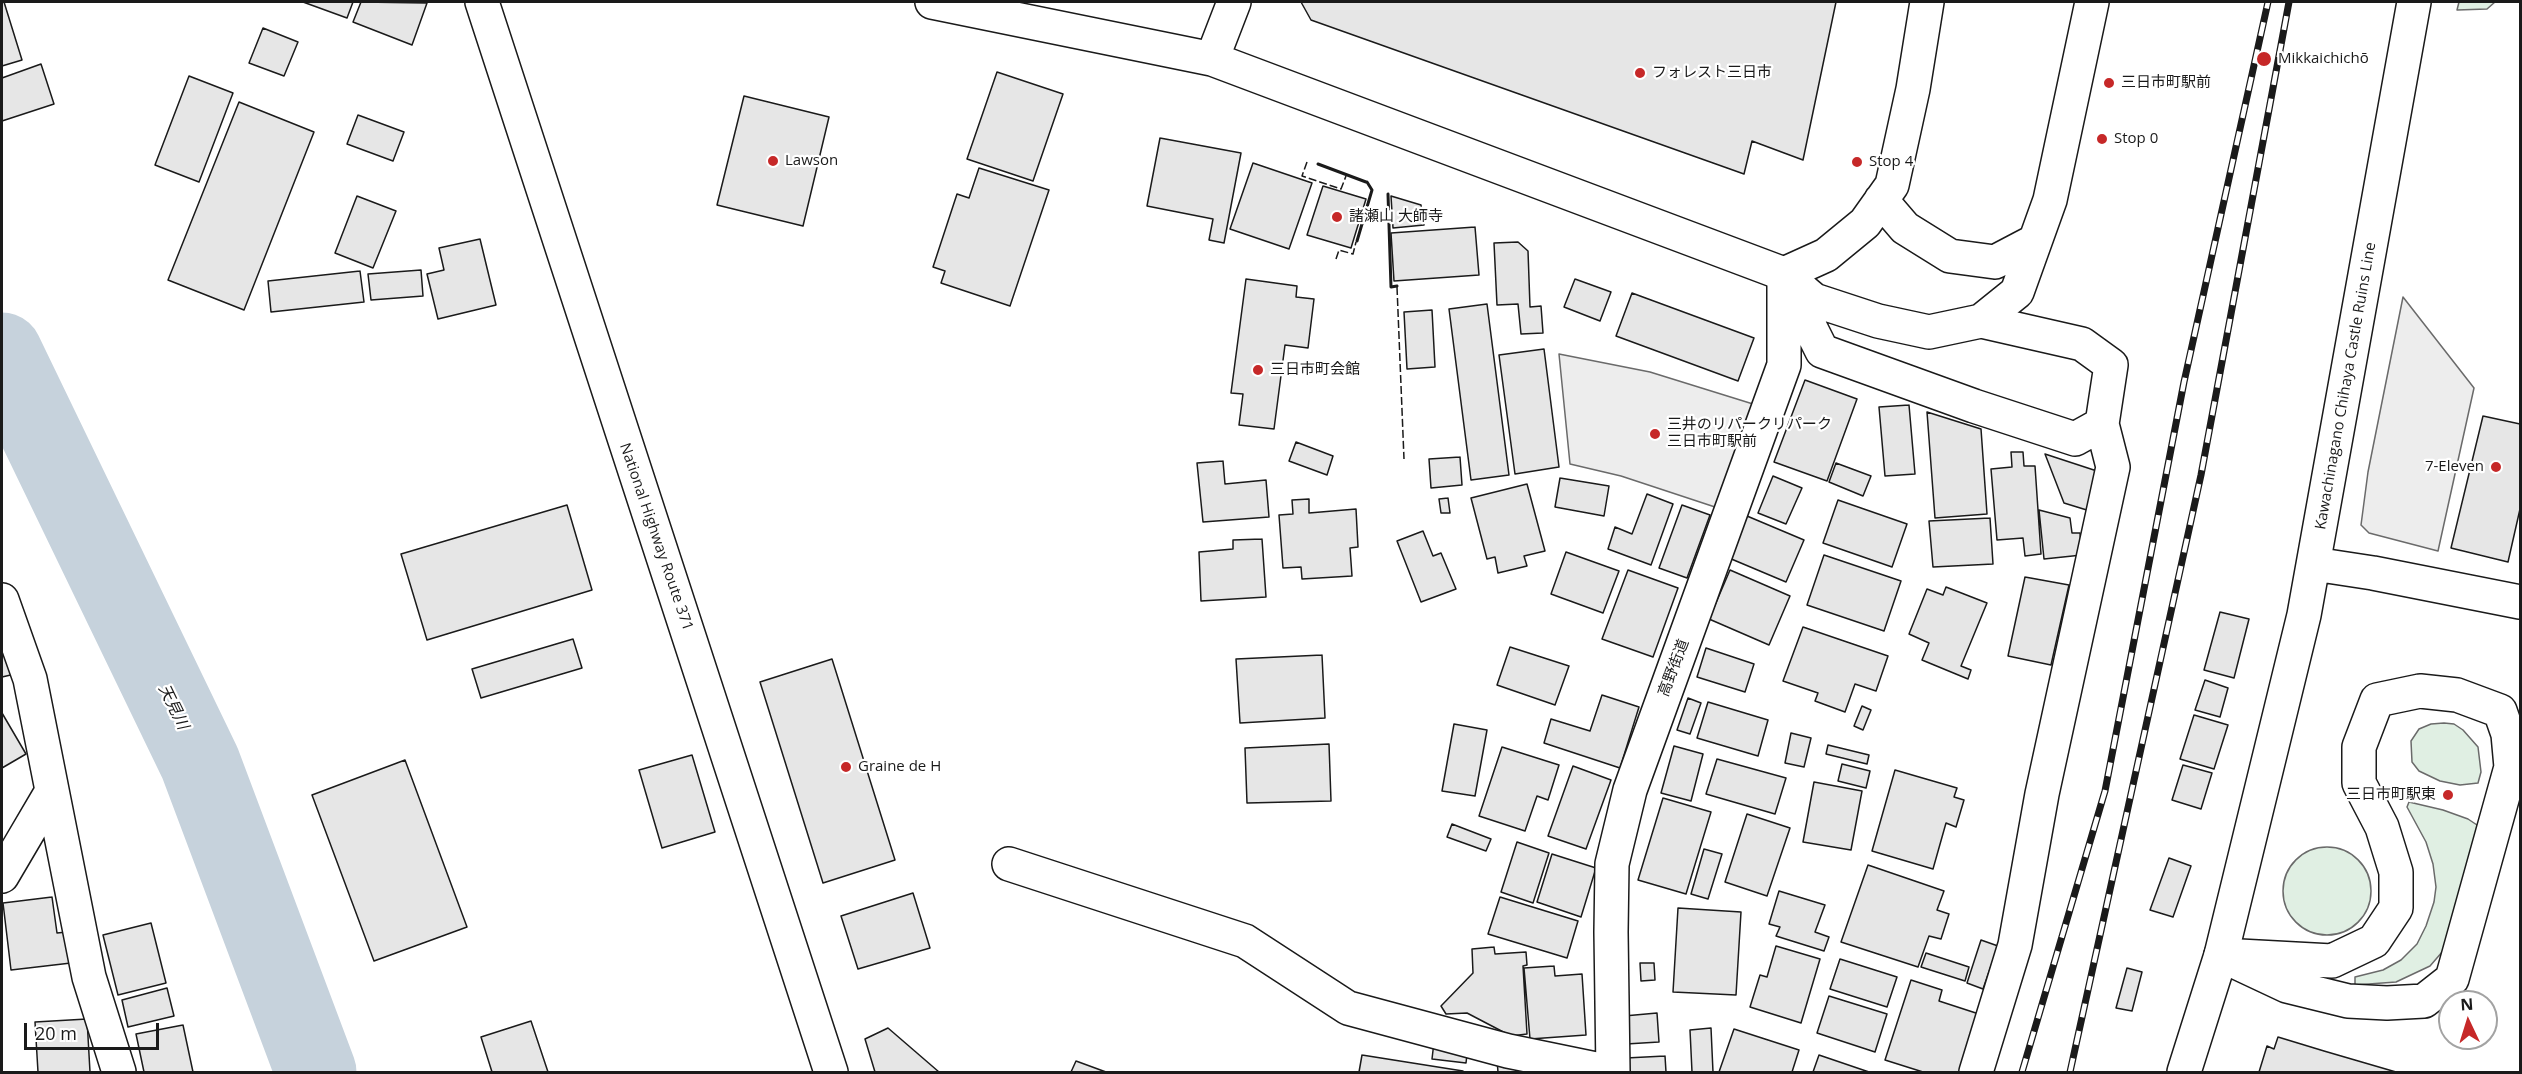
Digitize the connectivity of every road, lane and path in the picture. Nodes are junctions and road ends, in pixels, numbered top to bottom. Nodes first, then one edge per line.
1 (482, 2) edge
2 (932, 2) edge
3 (1234, 2) edge
4 (1927, 2) edge
5 (2092, 2) edge
6 (2414, 2) edge
7 (1212, 59) junction
8 (1881, 200) junction
9 (2035, 241) junction
10 (1784, 274) junction
11 (1981, 321) junction
12 (2102, 424) junction
13 (2314, 564) junction
14 (2, 600) edge
15 (2520, 602) edge
16 (52, 791) junction
17 (1009, 864) dead end
18 (2, 876) edge
19 (2221, 955) junction
20 (119, 1072) edge
21 (831, 1072) edge
22 (1612, 1072) edge
23 (1976, 1072) edge
24 (2184, 1072) edge

1 - 21 main road, National Highway Route 371
2 - 7 main road
3 - 7 main road
4 - 8 main road
5 - 9 main road
6 - 13 main road, Kawachinagano Chihaya Castle Ruins Line
7 - 10 main road
8 - 9 main road
8 - 10 main road
9 - 11 main road
10 - 11 main road
10 - 12 main road
10 - 22 main road, 高野街道
11 - 12 main road
12 - 23 main road
13 - 15 main road
13 - 19 main road, Kawachinagano Chihaya Castle Ruins Line
14 - 16 main road
16 - 18 main road
16 - 20 main road
17 - 22 main road
19 - 19 main road
19 - 24 main road, Kawachinagano Chihaya Castle Ruins Line

